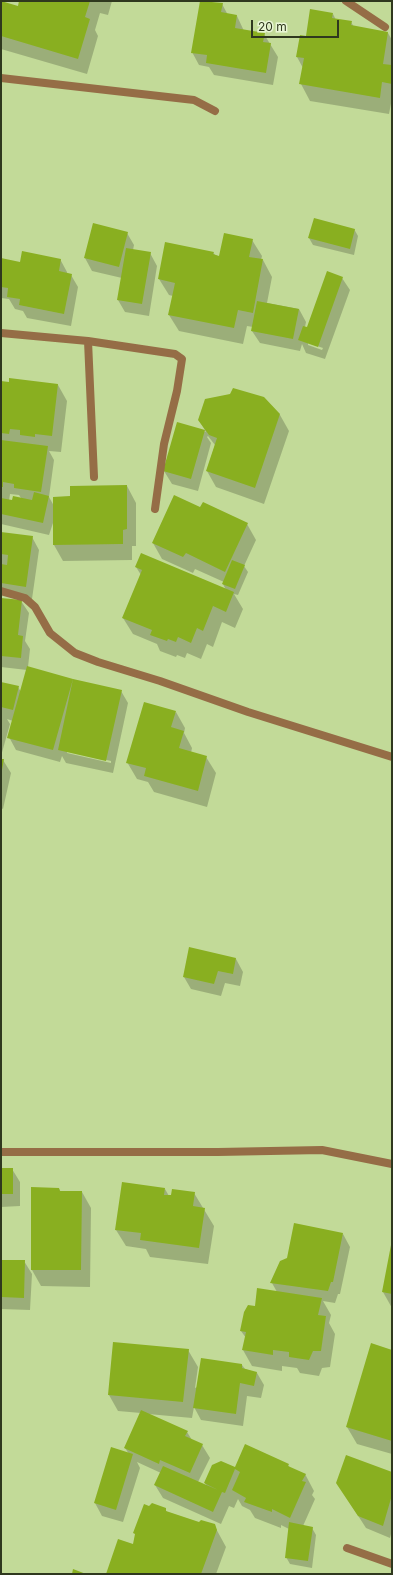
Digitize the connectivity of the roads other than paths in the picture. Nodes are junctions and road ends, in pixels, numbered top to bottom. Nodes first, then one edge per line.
1 (346, 1) edge
2 (386, 27) dead end
3 (1, 78) edge
4 (216, 111) dead end
5 (1, 333) edge
6 (88, 341) junction
7 (94, 477) dead end
8 (155, 509) dead end
9 (1, 591) edge
10 (392, 757) edge
11 (1, 1152) edge
12 (392, 1164) edge
13 (347, 1548) dead end
14 (392, 1564) edge

1 - 2 street
3 - 4 street
5 - 6 street
6 - 7 street
6 - 8 street
9 - 10 street
11 - 12 street
13 - 14 street

